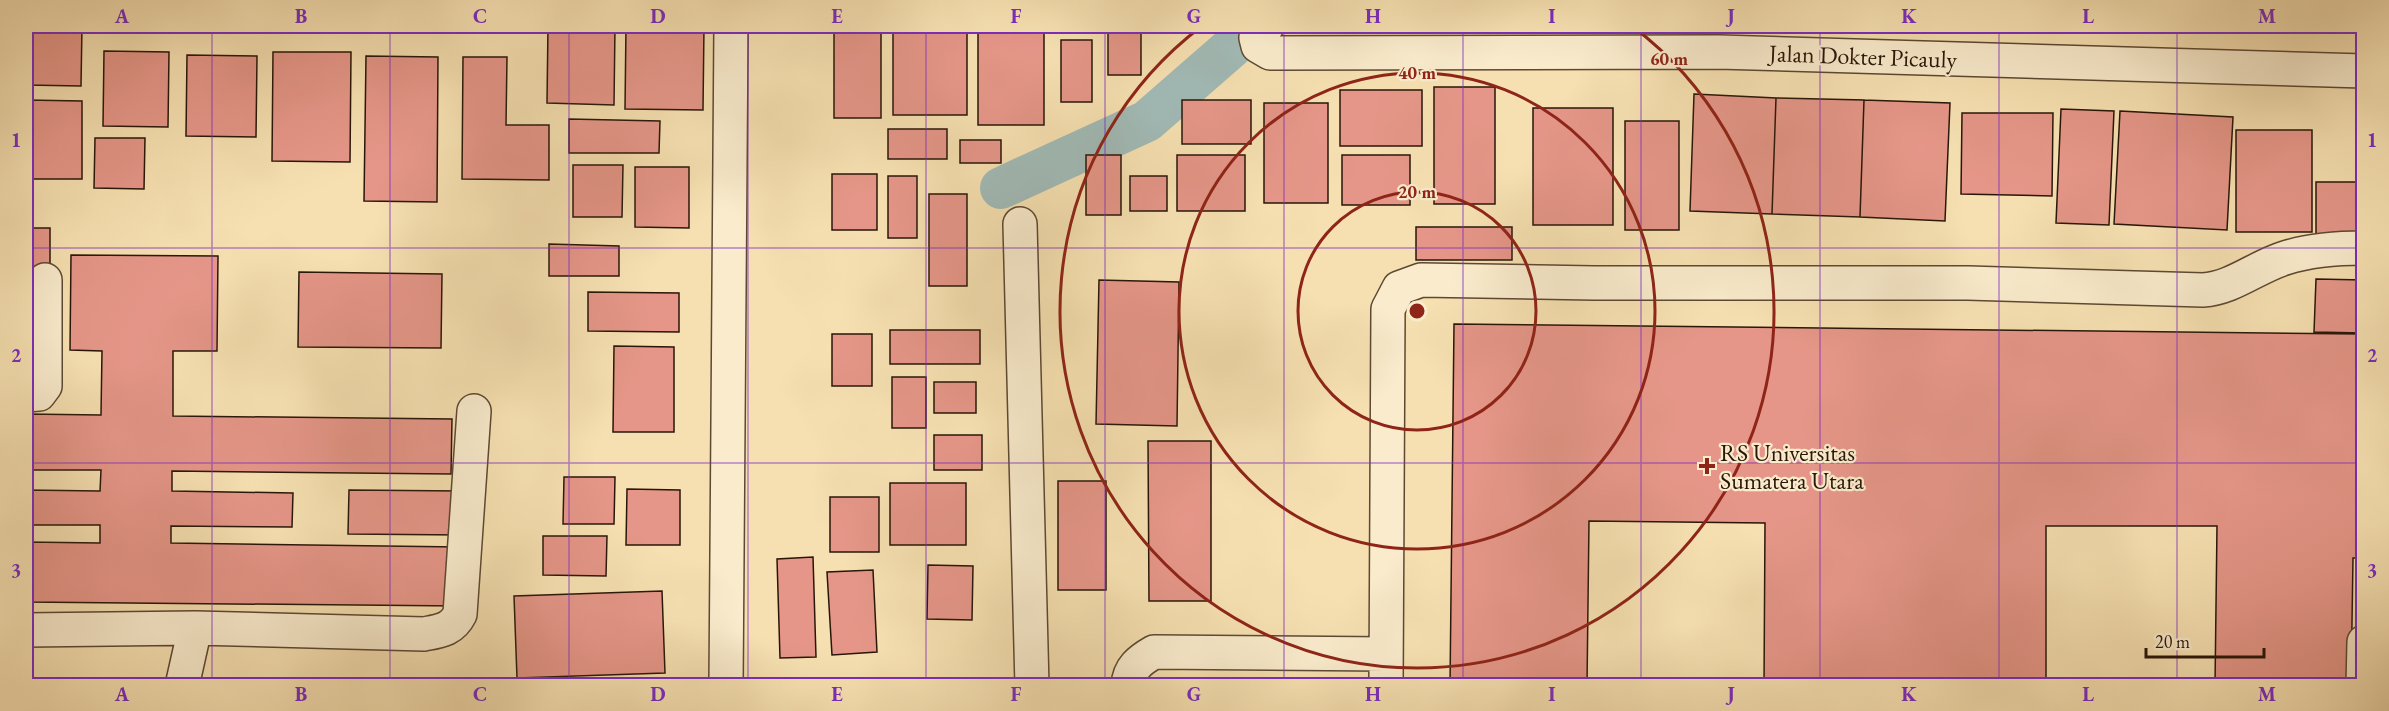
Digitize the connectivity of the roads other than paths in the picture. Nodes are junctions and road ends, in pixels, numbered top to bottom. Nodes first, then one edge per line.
1 (731, 26) edge
2 (1262, 36) edge
3 (1719, 38) edge
4 (2364, 71) edge
5 (1020, 225) dead end
6 (2364, 248) edge
7 (45, 280) dead end
8 (26, 395) edge
9 (474, 411) dead end
10 (195, 628) junction
11 (26, 630) edge
12 (2364, 642) edge
13 (1386, 670) edge
14 (182, 686) edge
15 (726, 686) edge
16 (1032, 686) edge
17 (1128, 686) edge
18 (2363, 686) edge

1 - 15 street
2 - 3 street, Jalan Dokter Picauly
3 - 4 street, Jalan Dokter Picauly
5 - 16 street
6 - 13 street
7 - 8 street
9 - 10 street
10 - 11 street
10 - 14 street
12 - 18 street
13 - 17 street

